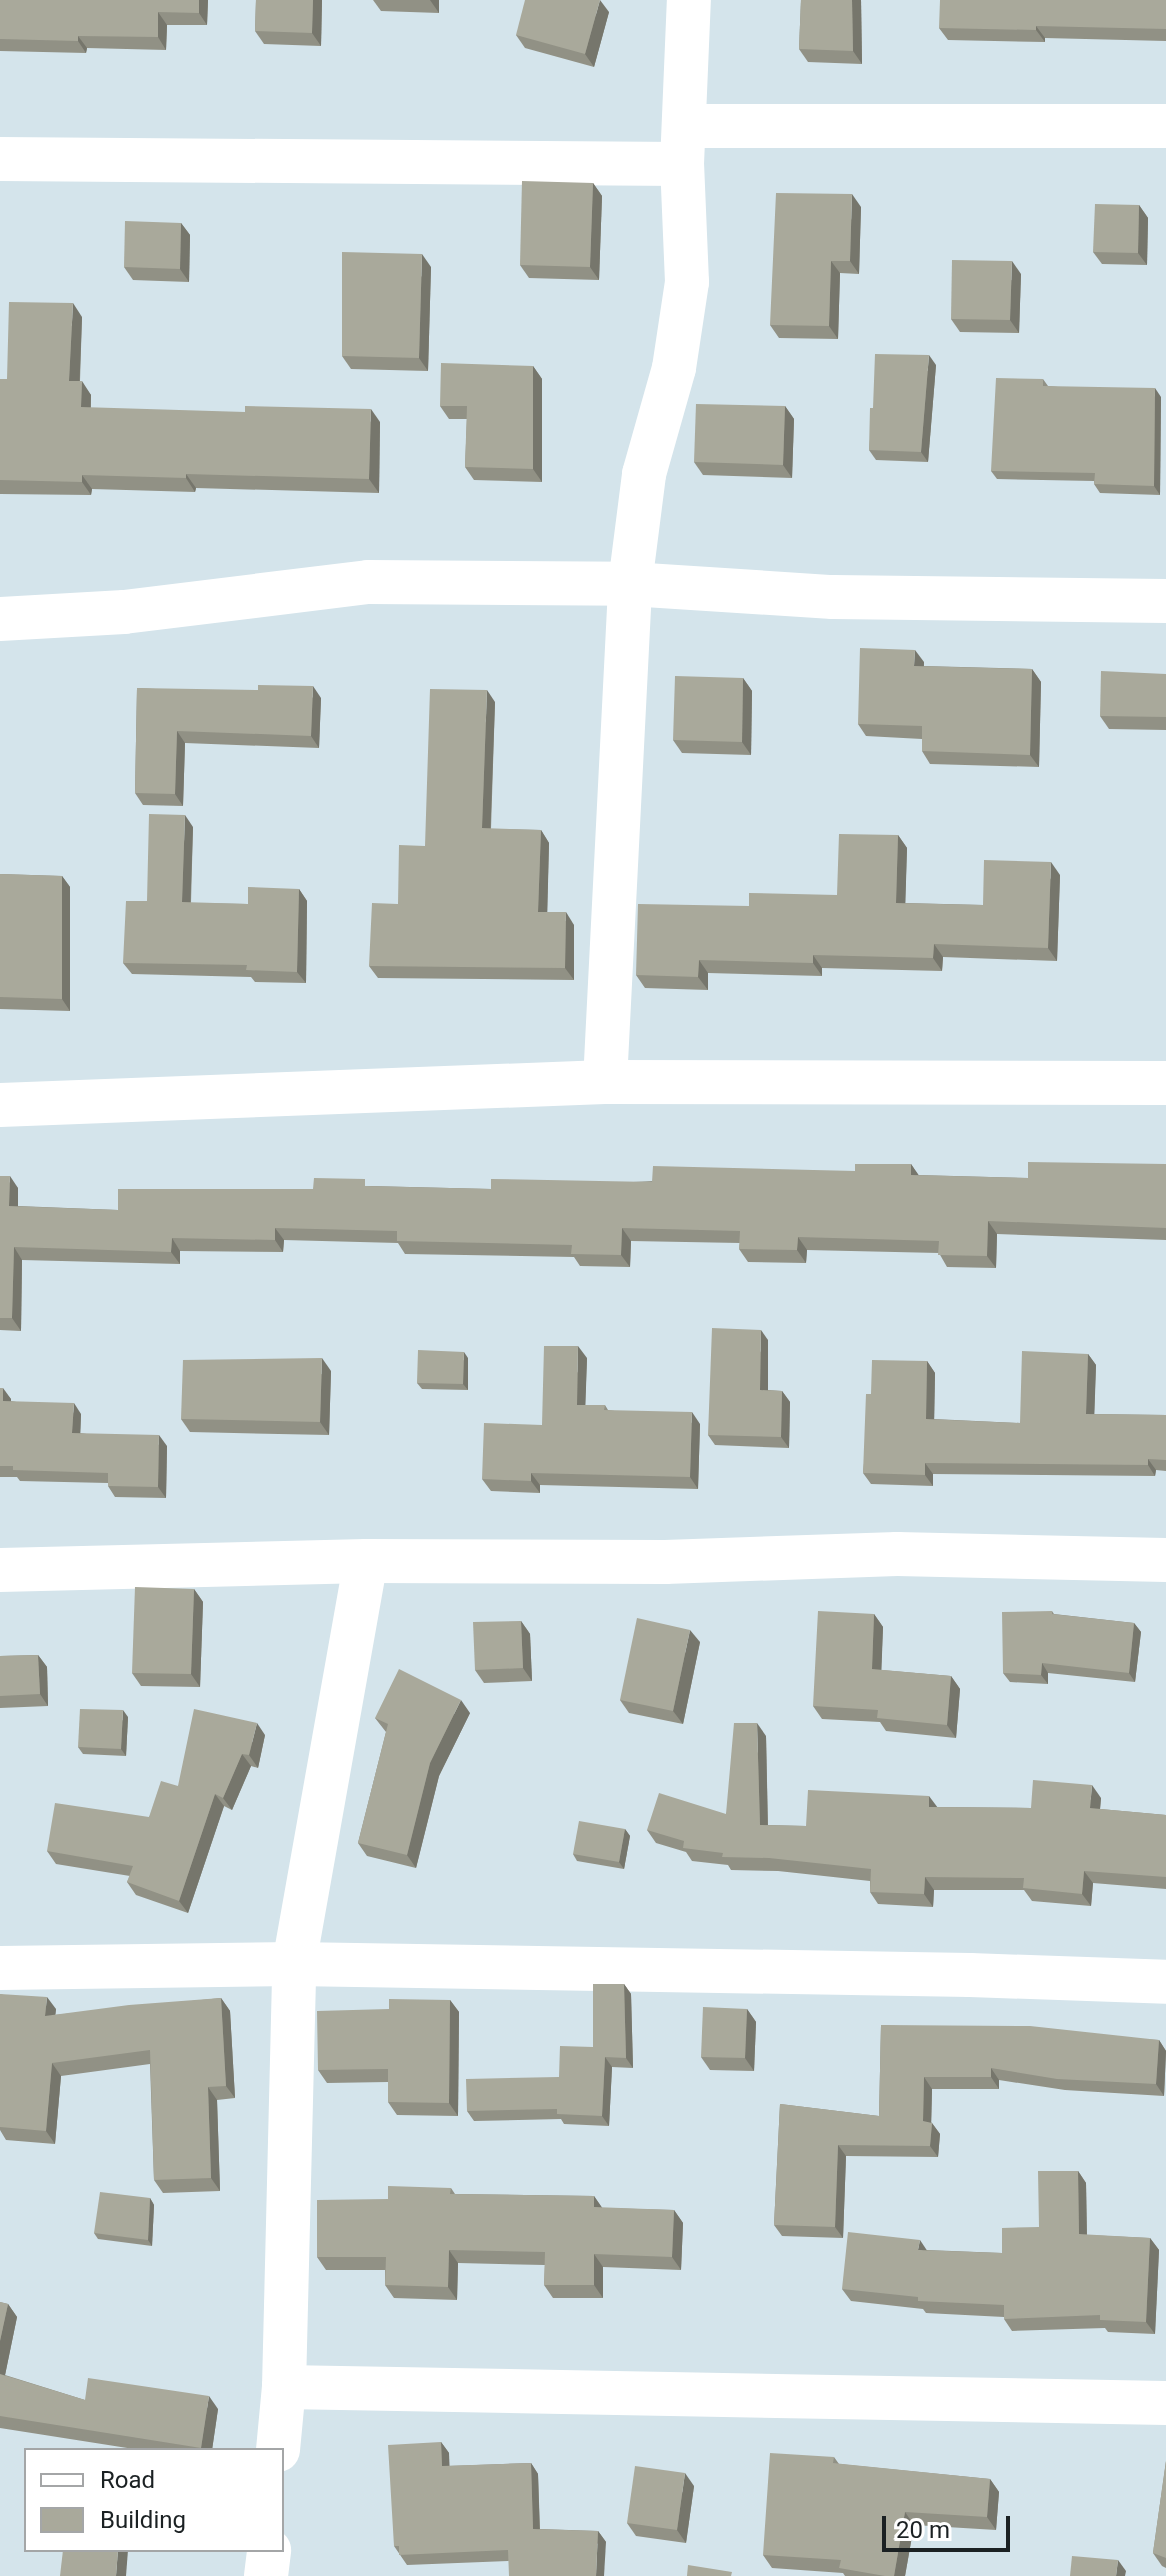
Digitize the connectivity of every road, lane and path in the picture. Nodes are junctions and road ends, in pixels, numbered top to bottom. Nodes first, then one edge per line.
1 (689, 0) edge
2 (1166, 126) edge
3 (684, 145) junction
4 (0, 159) edge
5 (630, 584) junction
6 (1166, 601) edge
7 (0, 619) edge
8 (605, 1082) junction
9 (1166, 1083) edge
10 (0, 1105) edge
11 (1166, 1560) edge
12 (366, 1561) junction
13 (0, 1570) edge
14 (294, 1964) junction
15 (0, 1968) edge
16 (1166, 1982) edge
17 (284, 2387) junction
18 (1166, 2403) edge
19 (278, 2448) edge
20 (269, 2552) edge
21 (266, 2576) edge

1 - 3 street
2 - 3 street
3 - 4 street
3 - 5 street
5 - 6 street
5 - 7 street
5 - 8 street
8 - 9 street
8 - 10 street
11 - 12 street
12 - 13 street
12 - 14 street
14 - 15 street
14 - 16 street
14 - 17 street
17 - 18 street
17 - 19 street
20 - 21 street

